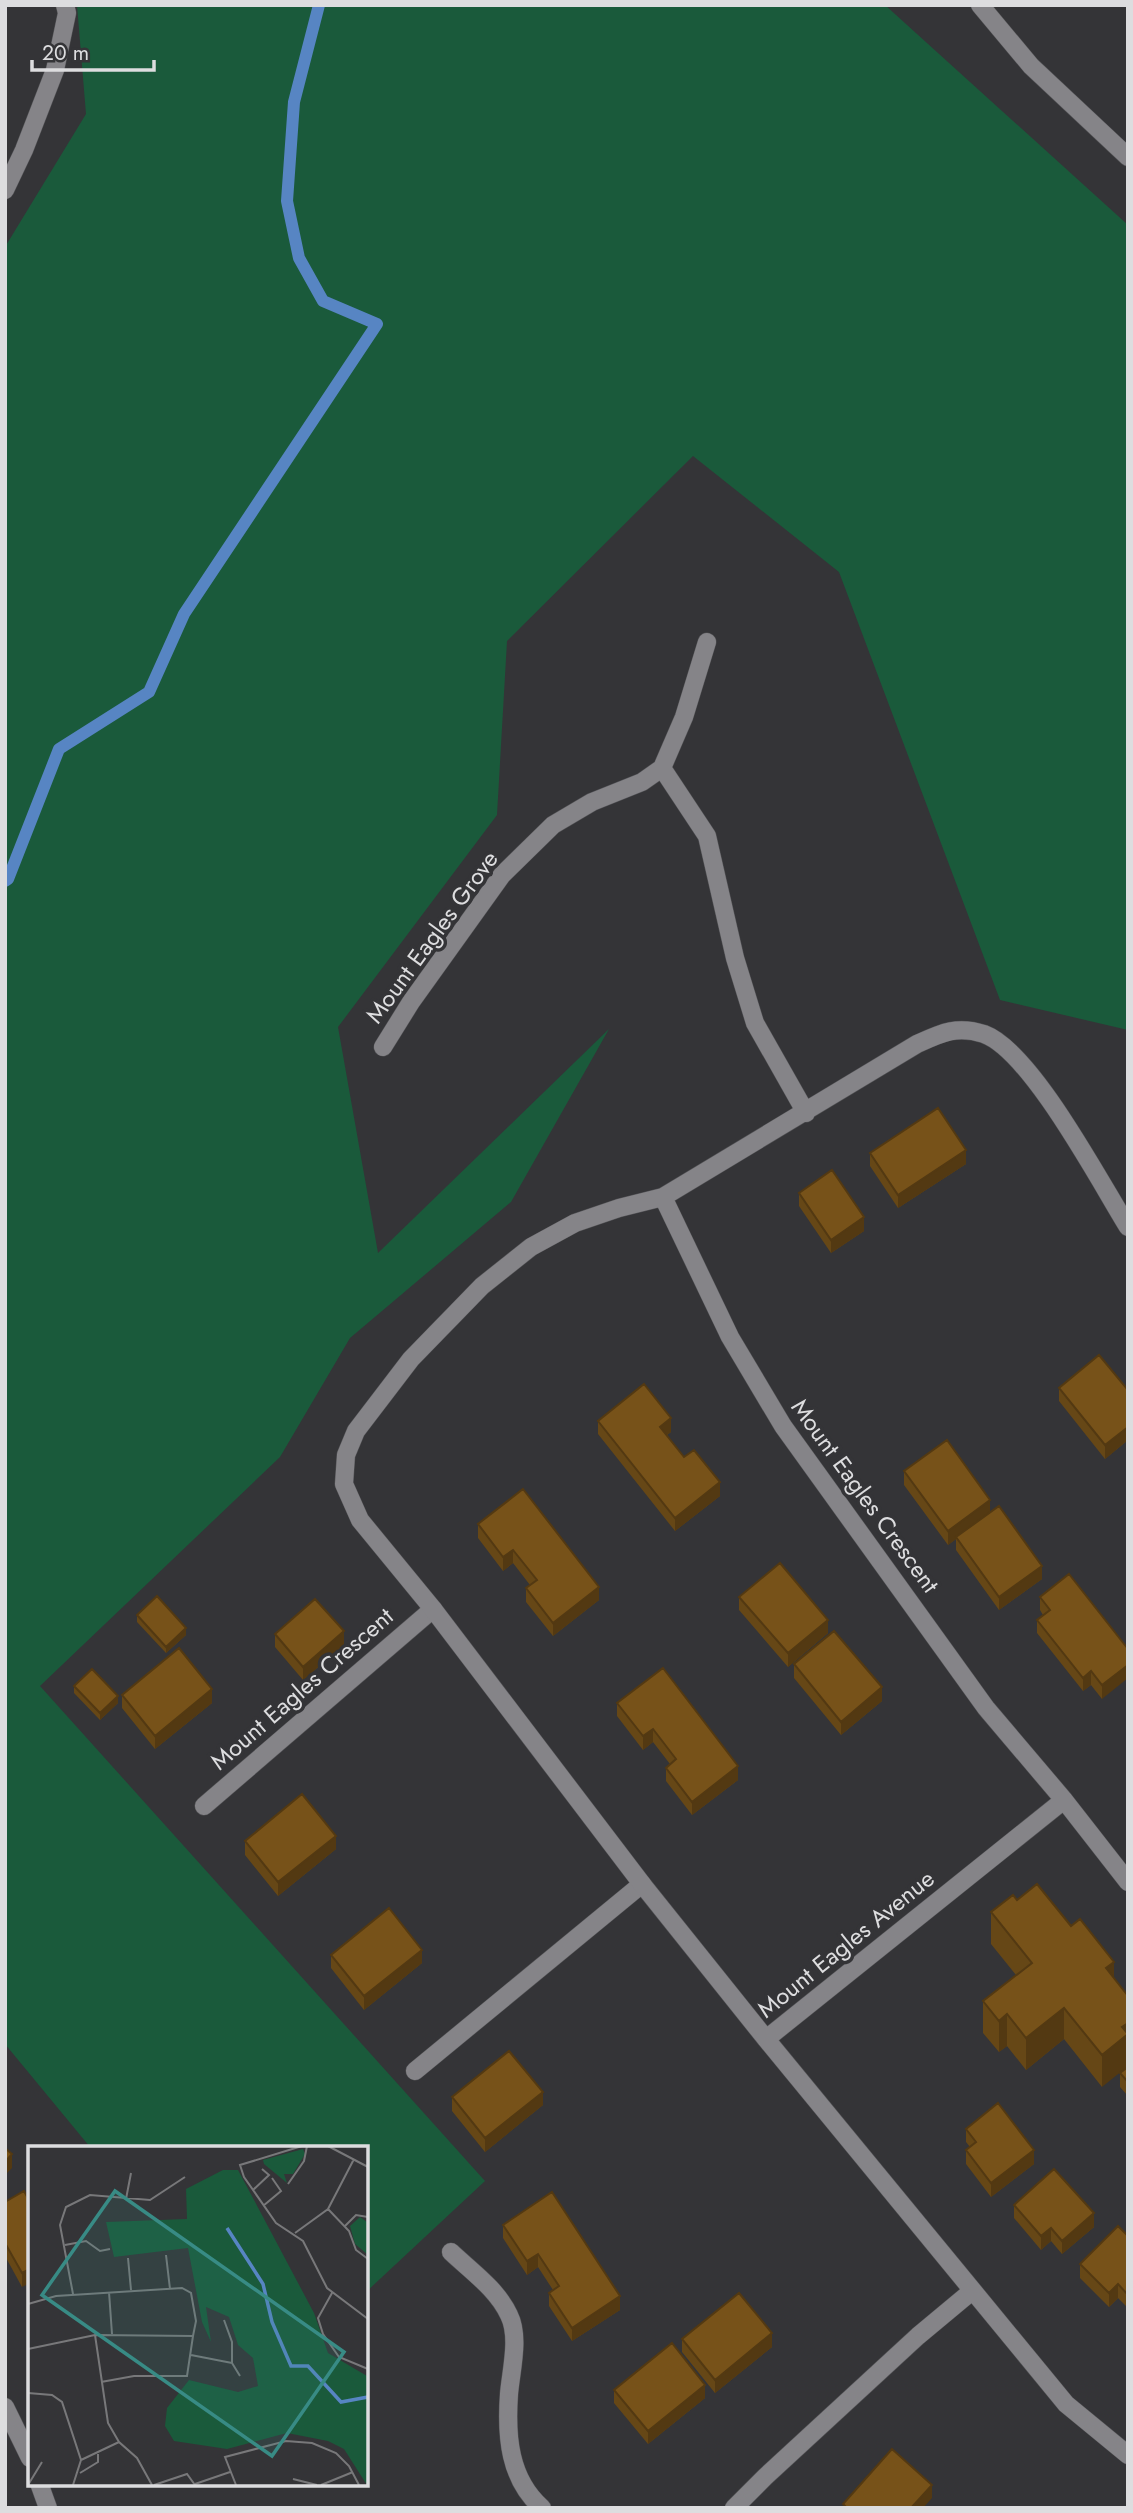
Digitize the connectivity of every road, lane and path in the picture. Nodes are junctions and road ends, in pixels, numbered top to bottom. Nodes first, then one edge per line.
1 (65, 5) edge
2 (980, 5) edge
3 (1128, 157) edge
4 (5, 190) edge
5 (707, 642) dead end
6 (662, 768) junction
7 (383, 1047) dead end
8 (806, 1112) junction
9 (663, 1197) junction
10 (1128, 1227) edge
11 (433, 1609) junction
12 (1064, 1800) junction
13 (204, 1806) dead end
14 (1128, 1882) edge
15 (642, 1884) junction
16 (766, 2039) junction
17 (415, 2071) dead end
18 (451, 2252) dead end
19 (972, 2291) junction
20 (5, 2407) edge
21 (28, 2454) edge
22 (1128, 2455) edge
23 (40, 2485) edge
24 (48, 2508) edge
25 (542, 2508) edge
26 (734, 2508) edge

1 - 4 street
2 - 3 street
5 - 6 street
6 - 7 street, Mount Eagles Grove
6 - 8 street
8 - 9 street, Mount Eagles Crescent
8 - 10 street, Mount Eagles Crescent
9 - 11 street, Mount Eagles Crescent
9 - 12 street, Mount Eagles Crescent
11 - 13 street, Mount Eagles Crescent
11 - 15 street, Mount Eagles Crescent
12 - 14 street
12 - 16 street, Mount Eagles Avenue
15 - 16 street, Mount Eagles Crescent
15 - 17 street
16 - 19 street, Mount Eagles Avenue
18 - 25 street
19 - 22 street, Mount Eagles Avenue
19 - 26 street
20 - 21 street
23 - 24 street

